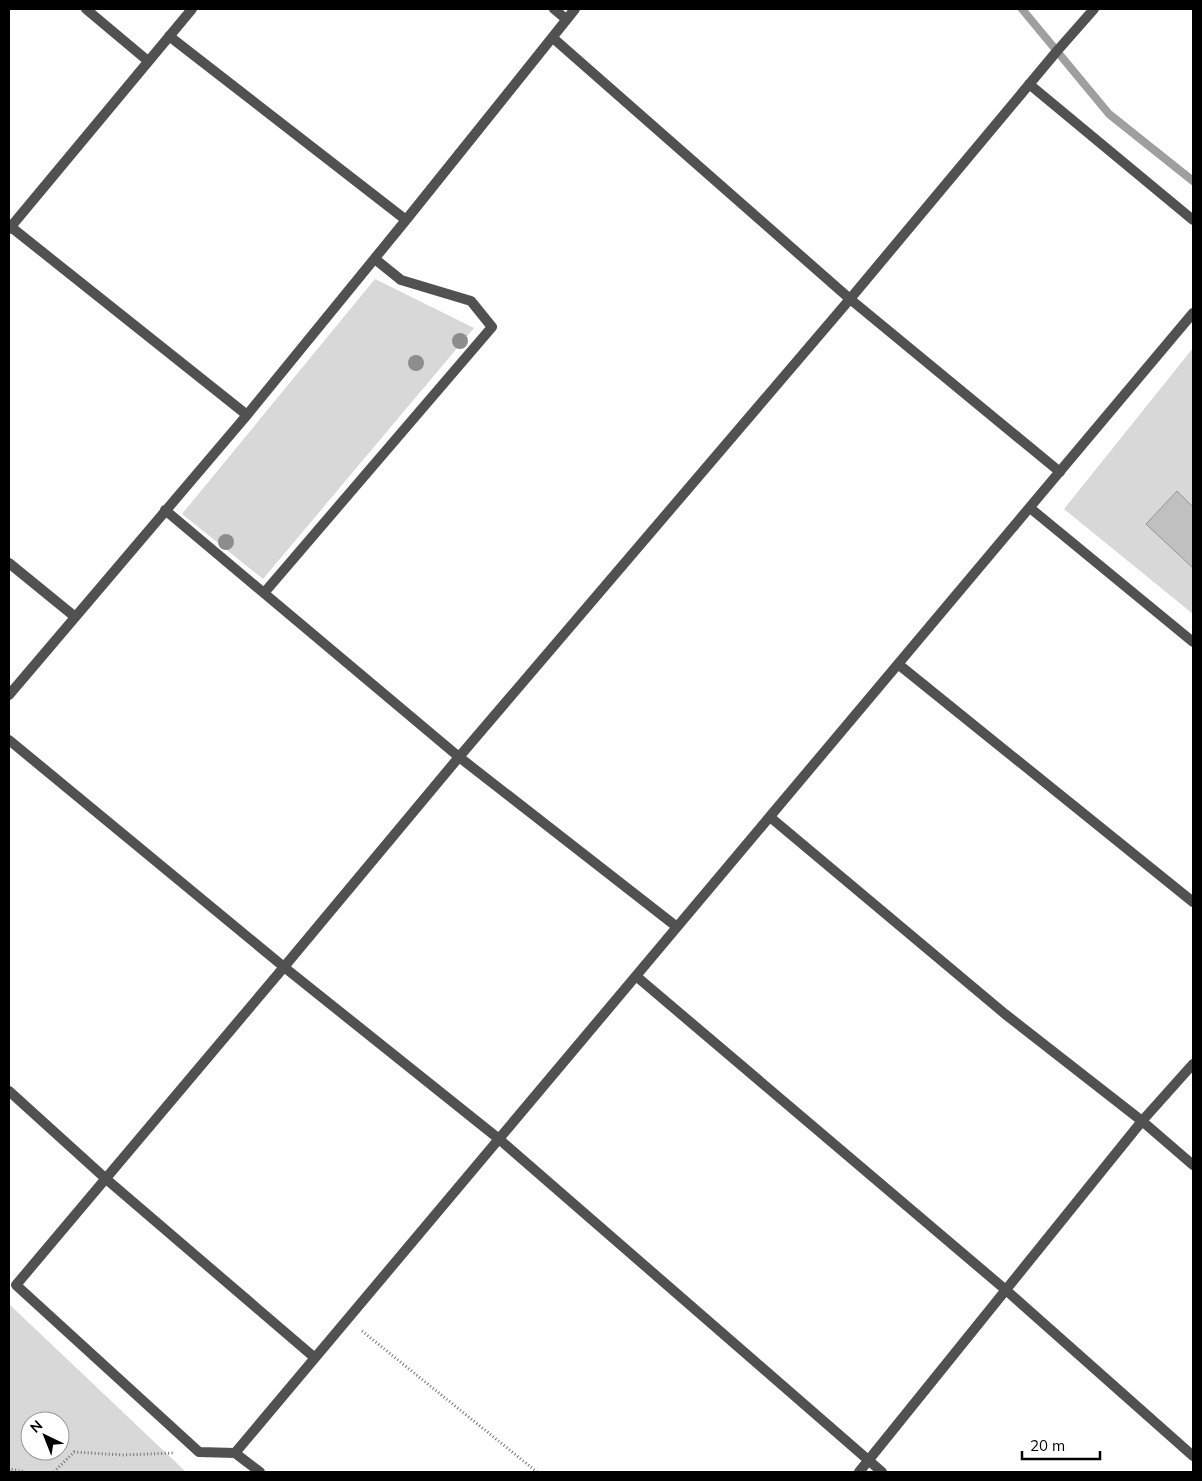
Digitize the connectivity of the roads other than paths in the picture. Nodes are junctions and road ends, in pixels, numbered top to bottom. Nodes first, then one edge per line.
1 (86, 9) edge
2 (192, 9) edge
3 (554, 9) edge
4 (574, 9) edge
5 (1094, 9) edge
6 (566, 19) junction
7 (169, 36) junction
8 (552, 38) junction
9 (148, 61) junction
10 (1029, 84) junction
11 (406, 220) junction
12 (1193, 220) edge
13 (10, 228) edge
14 (375, 259) junction
15 (850, 299) junction
16 (1193, 313) edge
17 (247, 415) junction
18 (1060, 472) junction
19 (1030, 508) junction
20 (164, 510) junction
21 (9, 563) edge
22 (264, 593) junction
23 (74, 616) junction
24 (1193, 642) edge
25 (898, 664) junction
26 (9, 695) edge
27 (9, 740) edge
28 (459, 757) junction
29 (770, 817) junction
30 (1193, 902) edge
31 (677, 927) junction
32 (284, 968) junction
33 (636, 976) junction
34 (1193, 1064) edge
35 (9, 1092) edge
36 (1142, 1121) junction
37 (499, 1139) junction
38 (1193, 1165) edge
39 (105, 1178) junction
40 (1007, 1291) junction
41 (315, 1358) junction
42 (236, 1452) junction
43 (1193, 1456) edge
44 (868, 1460) junction
45 (260, 1472) edge
46 (859, 1472) edge
47 (882, 1472) edge

1 - 9 street
2 - 7 street
3 - 6 street
4 - 6 street
5 - 10 street
6 - 8 street
7 - 9 street
7 - 11 street
8 - 11 street
8 - 15 street
9 - 13 street
10 - 12 street
10 - 15 street
11 - 14 street
13 - 17 street
14 - 17 street
14 - 22 street
15 - 18 street
15 - 28 street
16 - 18 street
17 - 20 street
18 - 19 street
19 - 24 street
19 - 25 street
20 - 22 street
20 - 23 street
21 - 23 street
22 - 28 street
23 - 26 street
25 - 29 street
25 - 30 street
27 - 32 street
28 - 31 street
28 - 32 street
29 - 31 street
29 - 36 street
31 - 33 street
32 - 37 street
32 - 39 street
33 - 37 street
33 - 40 street
34 - 36 street
35 - 39 street
36 - 38 street
36 - 40 street
37 - 41 street
37 - 44 street
39 - 41 street
39 - 42 street
40 - 43 street
40 - 44 street
41 - 42 street
42 - 45 street
44 - 46 street
44 - 47 street

